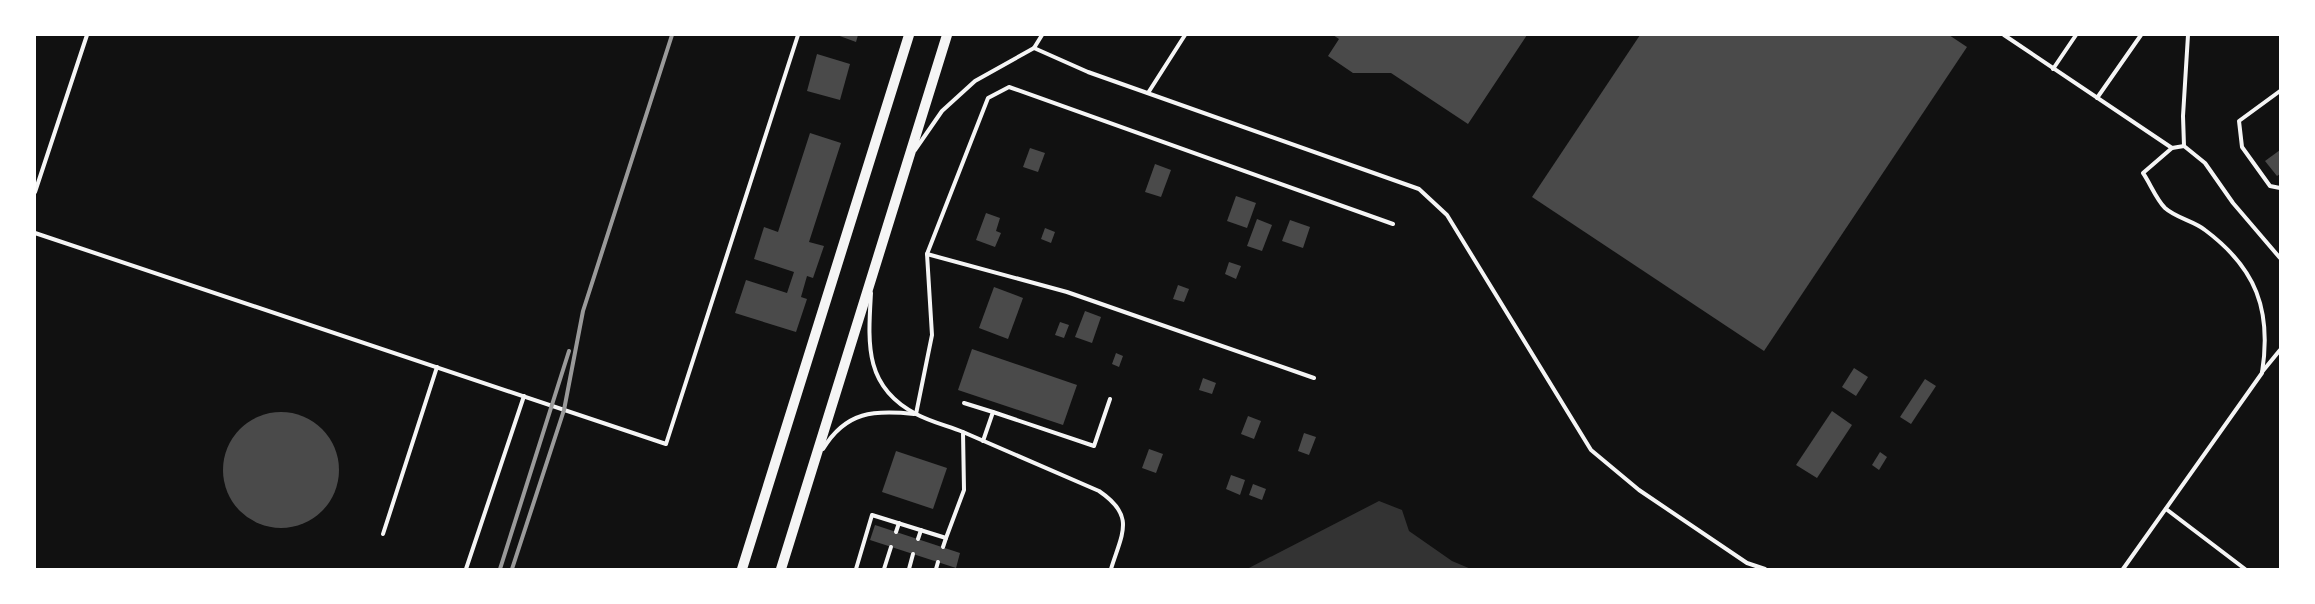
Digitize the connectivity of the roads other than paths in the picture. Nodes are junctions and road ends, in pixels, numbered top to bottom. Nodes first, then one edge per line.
1 (87, 35) edge
2 (798, 35) edge
3 (909, 35) edge
4 (947, 35) edge
5 (1042, 35) edge
6 (1186, 35) edge
7 (2004, 35) edge
8 (2076, 35) edge
9 (2141, 35) edge
10 (2188, 35) edge
11 (1034, 48) junction
12 (2053, 69) junction
13 (2280, 91) edge
14 (1148, 93) junction
15 (2097, 98) junction
16 (2184, 146) junction
17 (2172, 148) junction
18 (908, 160) junction
19 (2280, 188) edge
20 (35, 192) edge
21 (1393, 224) dead end
22 (35, 233) edge
23 (927, 254) junction
24 (2280, 258) edge
25 (873, 275) junction
26 (2280, 350) edge
27 (437, 367) junction
28 (2262, 373) junction
29 (1314, 378) dead end
30 (524, 396) junction
31 (1110, 399) dead end
32 (964, 403) dead end
33 (993, 412) junction
34 (916, 414) junction
35 (963, 432) junction
36 (983, 441) junction
37 (814, 463) junction
38 (2166, 509) junction
39 (899, 524) junction
40 (921, 530) junction
41 (896, 532) dead end
42 (383, 534) dead end
43 (946, 538) junction
44 (918, 539) dead end
45 (891, 547) dead end
46 (943, 547) dead end
47 (913, 554) dead end
48 (938, 562) dead end
49 (466, 569) edge
50 (742, 569) edge
51 (781, 569) edge
52 (856, 569) edge
53 (884, 569) edge
54 (908, 569) edge
55 (936, 569) edge
56 (1111, 569) edge
57 (1765, 569) edge
58 (2123, 569) edge
59 (2245, 569) edge

1 - 20 lane
2 - 30 lane
3 - 50 main road
4 - 18 main road
5 - 11 lane
6 - 14 lane
7 - 12 lane
8 - 12 lane
9 - 15 lane
10 - 16 lane
11 - 14 lane
11 - 18 lane
12 - 15 lane
13 - 19 lane
14 - 57 lane
15 - 17 lane
16 - 17 lane
16 - 24 lane
17 - 28 lane
18 - 25 main road
21 - 23 lane
22 - 27 lane
23 - 29 lane
23 - 34 lane
25 - 34 lane
25 - 37 main road
26 - 28 lane
27 - 30 lane
27 - 42 lane
28 - 38 lane
30 - 49 lane
31 - 33 lane
32 - 33 lane
33 - 36 lane
34 - 35 lane
34 - 37 lane
35 - 36 lane
35 - 43 lane
36 - 56 lane
37 - 51 main road
38 - 58 lane
38 - 59 lane
39 - 40 lane
39 - 41 lane
39 - 52 lane
40 - 43 lane
40 - 44 lane
43 - 46 lane
45 - 53 lane
47 - 54 lane
48 - 55 lane

